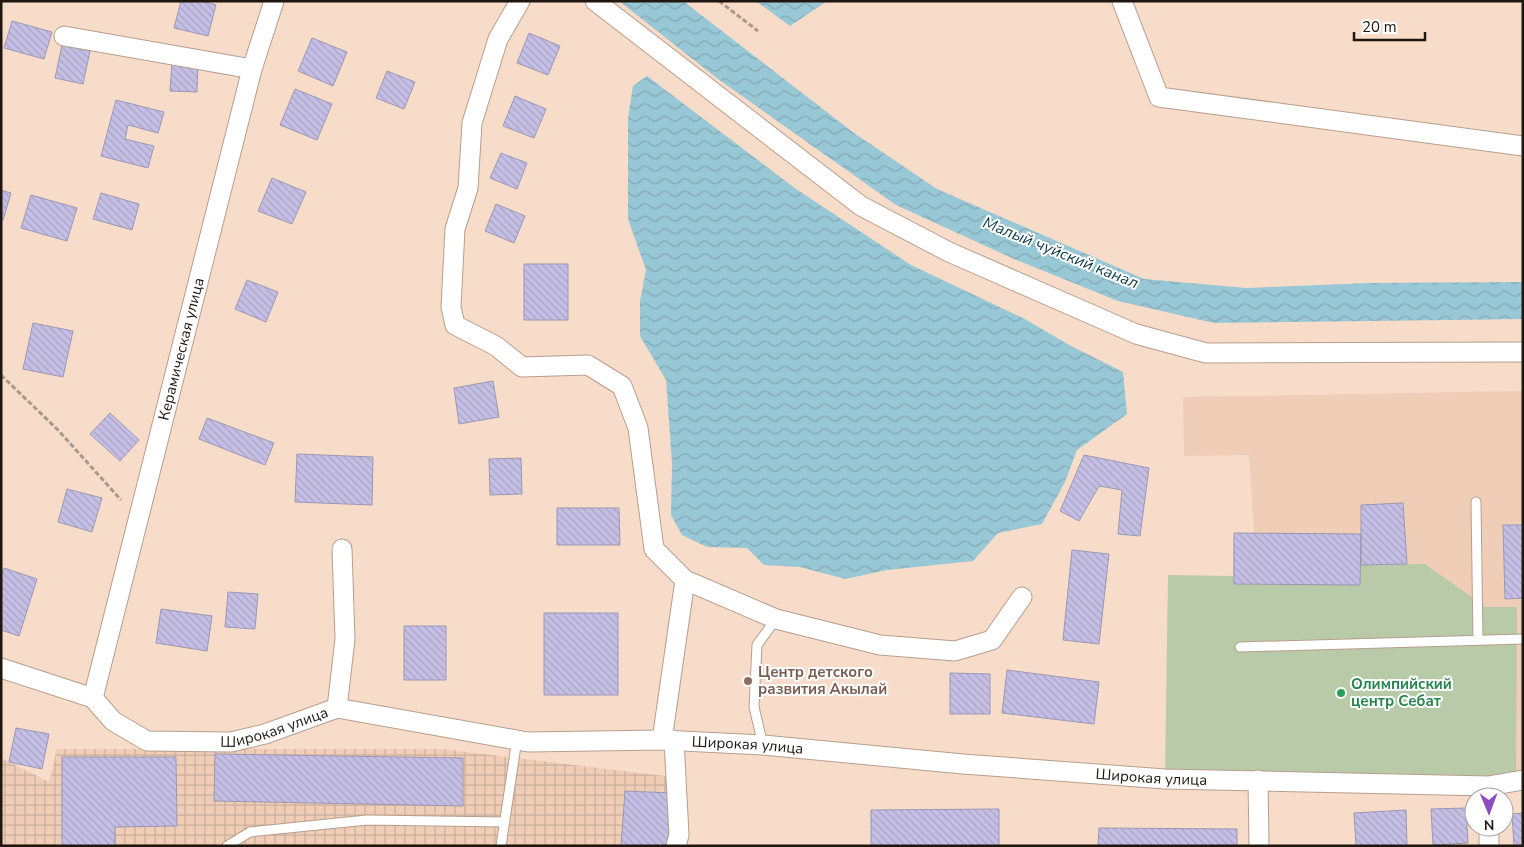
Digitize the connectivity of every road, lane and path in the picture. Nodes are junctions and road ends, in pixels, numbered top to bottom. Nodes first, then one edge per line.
1 (274, 1) edge
2 (520, 1) edge
3 (595, 1) edge
4 (719, 1) edge
5 (1122, 1) edge
6 (758, 31) dead end
7 (64, 36) dead end
8 (252, 69) junction
9 (1523, 146) edge
10 (1523, 352) edge
11 (1, 375) edge
12 (1476, 502) dead end
13 (138, 518) junction
14 (342, 549) dead end
15 (685, 580) junction
16 (1022, 597) dead end
17 (776, 619) junction
18 (1523, 639) edge
19 (1478, 640) junction
20 (1240, 647) dead end
21 (1, 668) edge
22 (93, 698) junction
23 (337, 708) junction
24 (517, 739) junction
25 (668, 740) junction
26 (763, 745) junction
27 (1258, 780) junction
28 (1523, 780) edge
29 (1503, 787) edge
30 (1464, 791) edge
31 (505, 822) junction
32 (227, 846) edge
33 (501, 846) edge
34 (676, 846) edge
35 (1258, 846) edge

1 - 8 street, Керамическая улица
2 - 15 street
3 - 10 street
4 - 6 path
5 - 9 street
7 - 8 street
8 - 13 street, Керамическая улица
11 - 13 path
12 - 19 lane
13 - 22 street, Керамическая улица
14 - 23 street
15 - 17 street
15 - 25 street
16 - 17 street
17 - 26 lane
18 - 19 lane
19 - 20 lane
21 - 22 street
22 - 23 street, Широкая улица
23 - 24 street, Широкая улица
24 - 25 street, Широкая улица
24 - 31 lane
25 - 26 street, Широкая улица
25 - 34 street
26 - 27 street, Широкая улица
27 - 30 street, Широкая улица
27 - 35 street
28 - 29 street, Широкая улица
31 - 32 lane
31 - 33 lane

